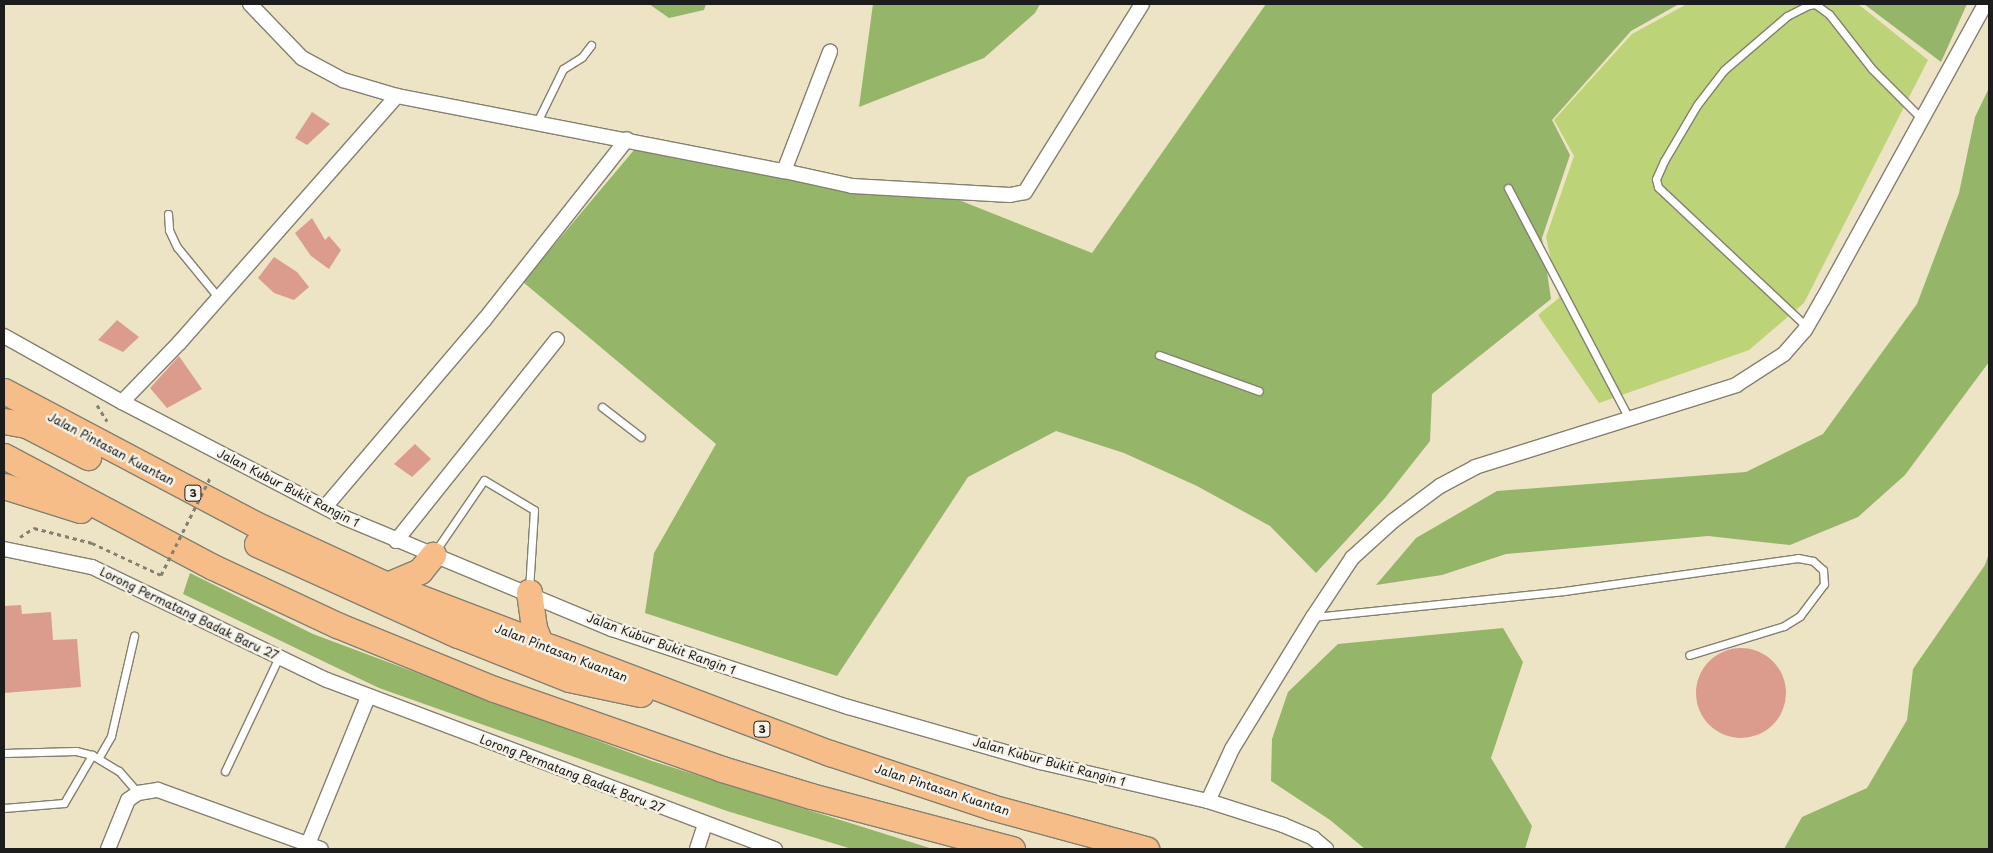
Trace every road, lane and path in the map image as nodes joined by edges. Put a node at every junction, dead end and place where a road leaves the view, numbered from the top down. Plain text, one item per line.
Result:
1 (250, 4) edge
2 (1142, 4) edge
3 (1985, 4) edge
4 (591, 45) dead end
5 (830, 52) dead end
6 (397, 96) junction
7 (1922, 119) junction
8 (537, 122) junction
9 (627, 139) junction
10 (784, 171) junction
11 (1508, 188) dead end
12 (168, 214) dead end
13 (218, 298) junction
14 (1807, 327) junction
15 (4, 336) edge
16 (557, 339) dead end
17 (1159, 355) dead end
18 (88, 384) junction
19 (4, 391) edge
20 (1259, 391) dead end
21 (122, 402) junction
22 (602, 407) dead end
23 (1628, 417) junction
24 (4, 421) edge
25 (115, 427) dead end
26 (642, 437) dead end
27 (4, 456) edge
28 (210, 478) dead end
29 (4, 486) edge
30 (325, 508) junction
31 (142, 531) junction
32 (396, 541) junction
33 (10, 551) edge
34 (433, 555) junction
35 (387, 585) junction
36 (529, 592) junction
37 (1313, 617) junction
38 (134, 636) dead end
39 (541, 645) junction
40 (1689, 654) dead end
41 (279, 657) junction
42 (673, 696) junction
43 (368, 697) junction
44 (4, 753) edge
45 (95, 756) junction
46 (225, 771) dead end
47 (138, 793) junction
48 (1208, 801) junction
49 (4, 808) edge
50 (704, 824) junction
51 (315, 847) edge
52 (108, 849) edge
53 (697, 849) edge
54 (775, 849) edge
55 (1012, 849) edge
56 (1146, 849) edge
57 (1326, 849) edge

1 - 6 street
2 - 10 street
3 - 7 street
4 - 8 lane
5 - 10 street
6 - 8 street
6 - 13 street
7 - 14 street
7 - 14 lane
8 - 9 street
9 - 10 street
9 - 30 street
11 - 23 lane
12 - 13 lane
13 - 21 street
14 - 23 street
15 - 18 street, Jalan Kubur Bukit Rangin 1
16 - 32 street
17 - 20 lane
18 - 21 street, Jalan Kubur Bukit Rangin 1
18 - 25 path
19 - 35 highway, Jalan Pintasan Kuantan / 3
21 - 30 street, Jalan Kubur Bukit Rangin 1
22 - 26 lane
23 - 37 street
24 - 42 highway
27 - 31 highway
28 - 33 path, bridge
29 - 31 highway
30 - 32 street, Jalan Kubur Bukit Rangin 1
31 - 55 highway
32 - 34 street, Jalan Kubur Bukit Rangin 1
33 - 41 street, Lorong Permatang Badak Baru 27
34 - 35 highway
34 - 36 street, Jalan Kubur Bukit Rangin 1
34 - 36 lane
35 - 39 highway, Jalan Pintasan Kuantan / 3
36 - 39 highway
36 - 48 street, Jalan Kubur Bukit Rangin 1
37 - 40 lane
37 - 48 street
38 - 45 lane
39 - 42 highway, Jalan Pintasan Kuantan / 3
41 - 43 street, Lorong Permatang Badak Baru 27
41 - 46 lane
42 - 56 highway, Jalan Pintasan Kuantan / 3
43 - 50 street, Lorong Permatang Badak Baru 27
43 - 51 street
44 - 45 lane
45 - 47 lane
45 - 49 lane
47 - 51 street
47 - 52 street
48 - 57 street, Jalan Kubur Bukit Rangin 1
50 - 53 street
50 - 54 street, Lorong Permatang Badak Baru 27

